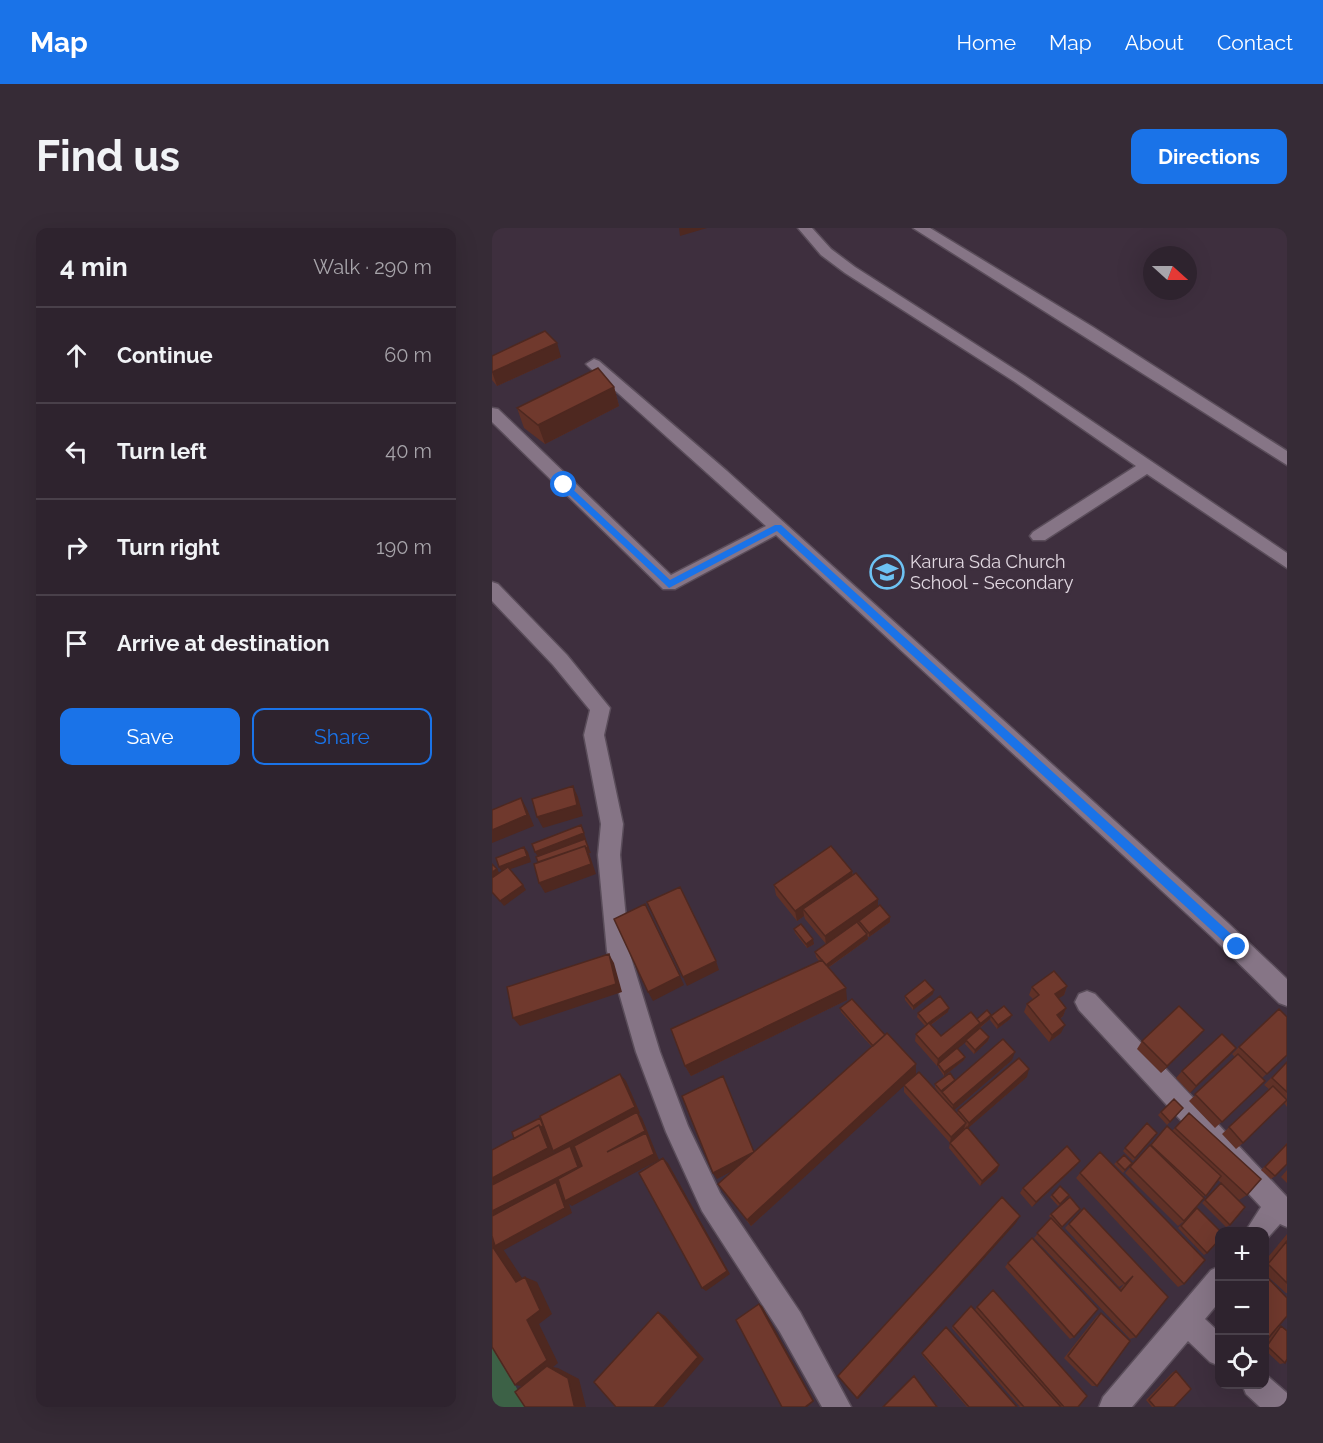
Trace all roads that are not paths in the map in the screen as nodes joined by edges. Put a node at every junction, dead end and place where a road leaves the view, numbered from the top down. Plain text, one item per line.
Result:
1 (805, 228) edge
2 (921, 228) edge
3 (594, 364) dead end
4 (492, 413) edge
5 (1287, 459) edge
6 (1148, 466) junction
7 (778, 527) junction
8 (1039, 536) dead end
9 (1287, 562) edge
10 (492, 589) edge
11 (1287, 995) edge
12 (1088, 1002) dead end
13 (1283, 1210) edge
14 (1264, 1227) edge
15 (1218, 1281) edge
16 (1187, 1321) junction
17 (1215, 1347) edge
18 (1261, 1389) edge
19 (837, 1407) edge
20 (1113, 1407) edge
21 (1281, 1407) edge

1 - 6 street
2 - 5 street
3 - 7 street
4 - 7 street
6 - 8 street
6 - 9 street
7 - 11 street
10 - 19 street
12 - 13 street
13 - 14 street
15 - 16 street
16 - 17 street
16 - 20 street
18 - 21 street

